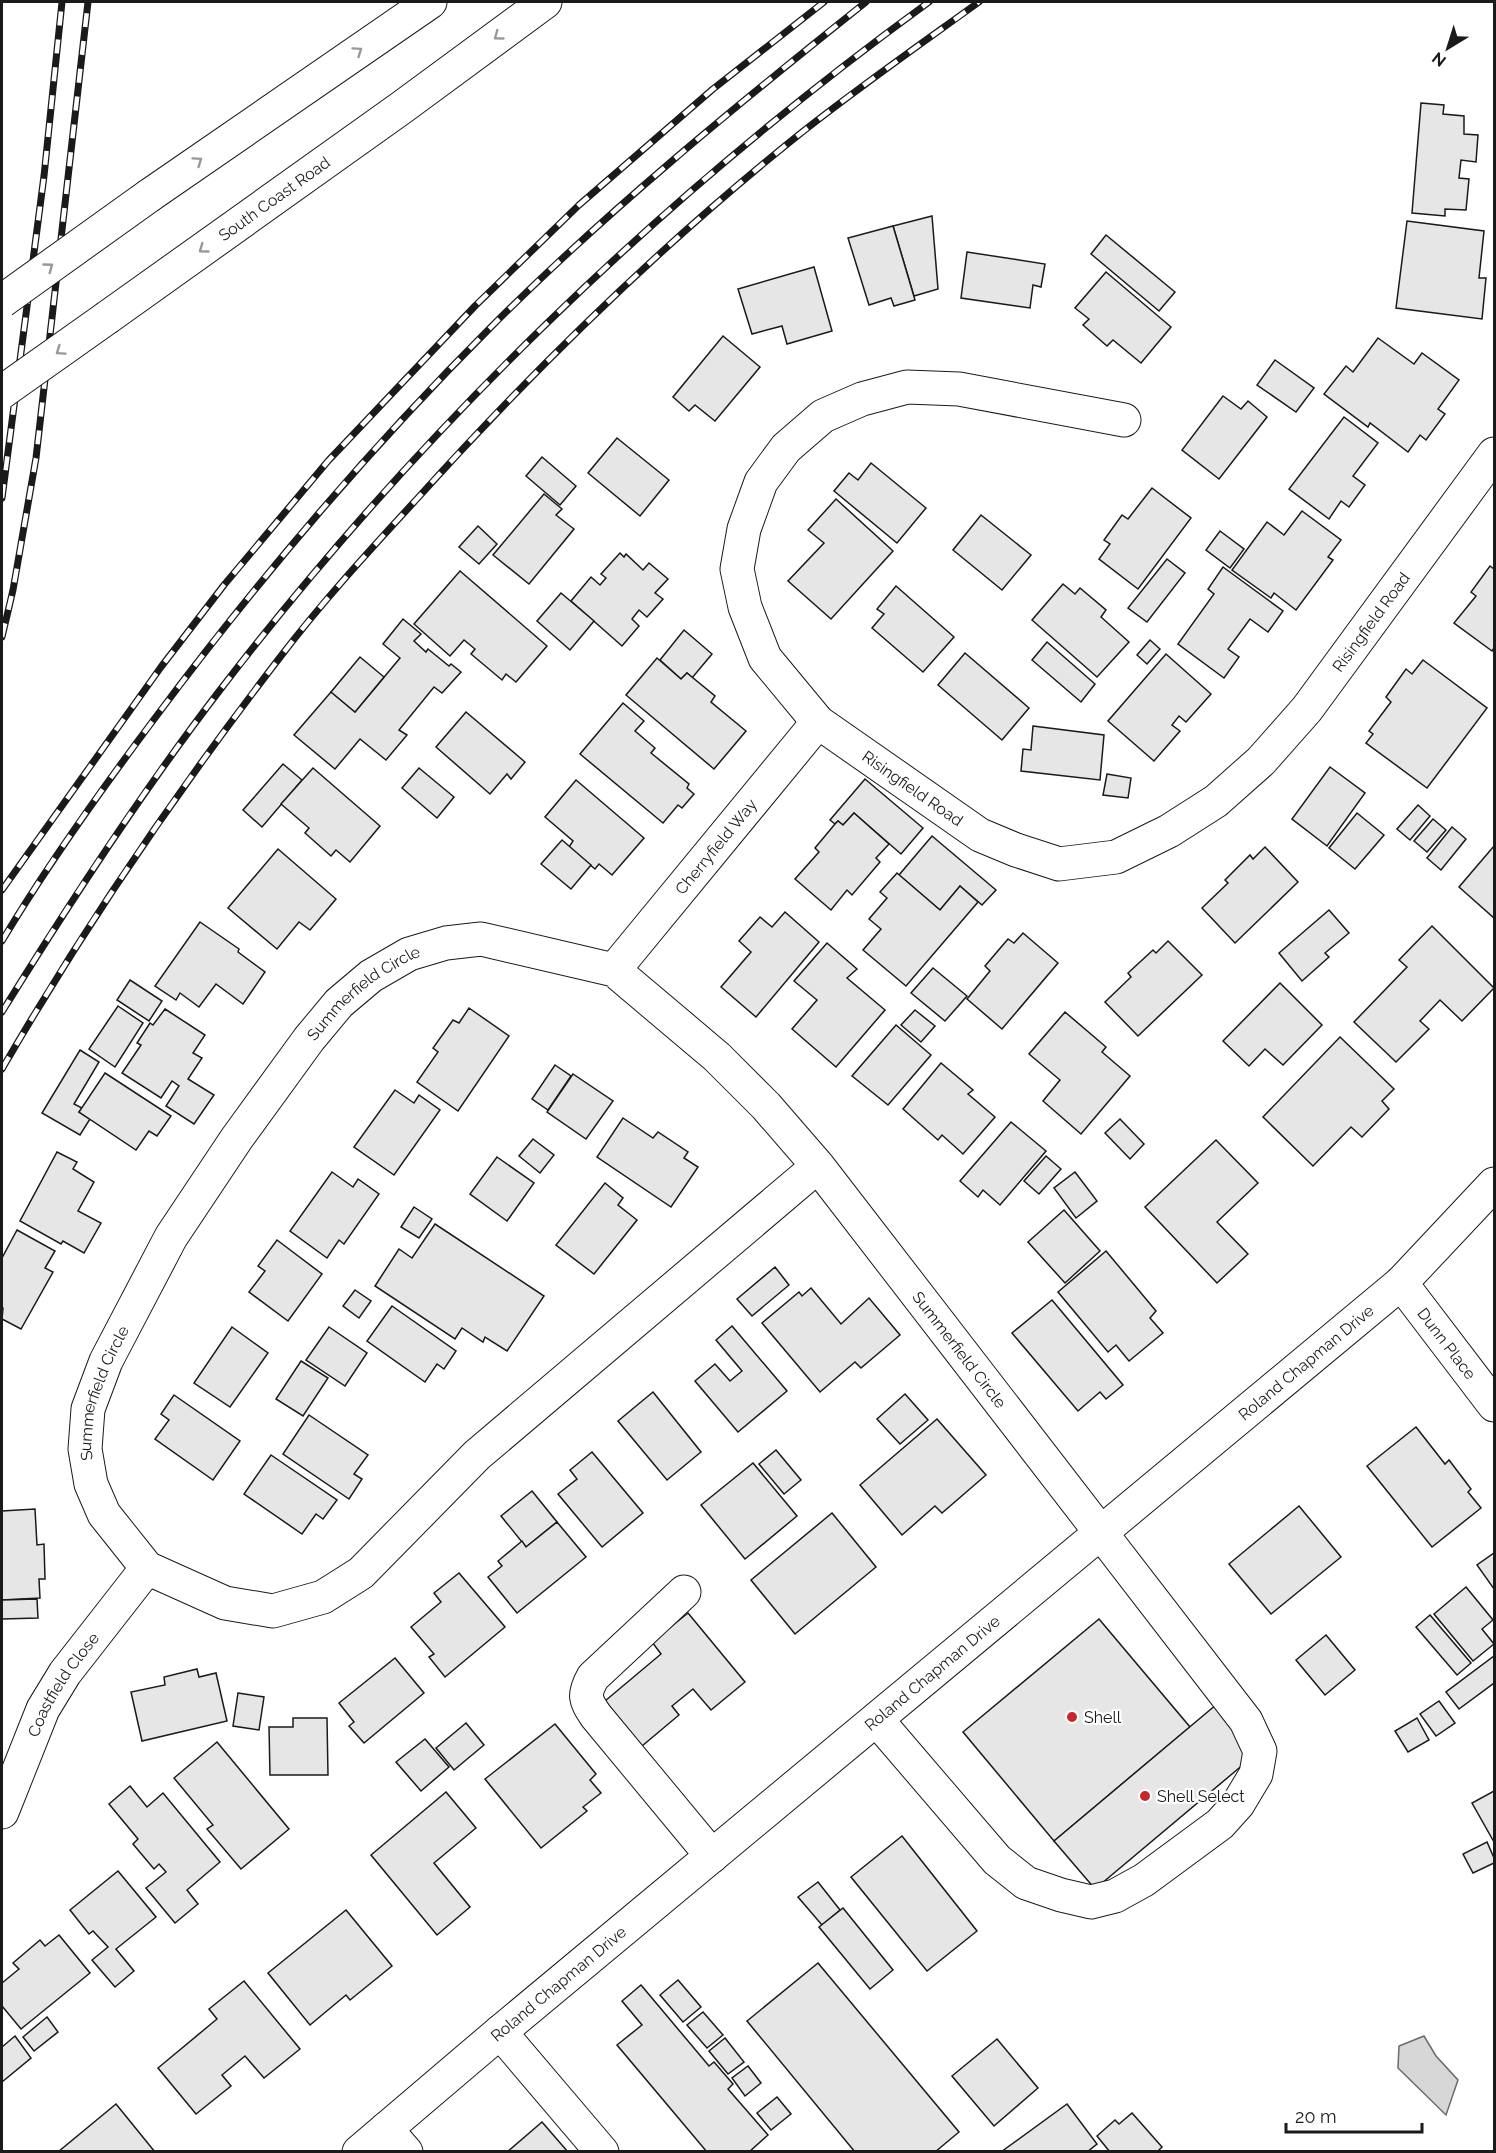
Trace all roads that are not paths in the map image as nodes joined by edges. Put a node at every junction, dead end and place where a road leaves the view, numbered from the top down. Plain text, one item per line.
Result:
1 (430, 2) edge
2 (545, 2) edge
3 (2, 301) edge
4 (2, 392) edge
5 (1124, 420) dead end
6 (1494, 454) edge
7 (818, 722) junction
8 (614, 970) junction
9 (818, 1166) junction
10 (1494, 1184) edge
11 (1401, 1283) junction
12 (1494, 1405) edge
13 (1102, 1533) junction
14 (147, 1568) junction
15 (684, 1592) dead end
16 (877, 1720) junction
17 (2, 1812) edge
18 (712, 1856) junction
19 (500, 2032) junction
20 (396, 2140) edge
21 (359, 2151) edge
22 (602, 2151) edge

3 -> 1 main road, bridge
2 -> 4 main road, South Coast Road, bridge
5 - 7 main road, Risingfield Road
6 - 7 main road, Risingfield Road
7 - 8 main road, Cherryfield Way
8 - 9 main road, Summerfield Circle
8 - 14 main road, Summerfield Circle
9 - 13 main road, Summerfield Circle
9 - 14 main road, Summerfield Circle
10 - 11 main road, Roland Chapman Drive
11 - 12 main road, Dunn Place
11 - 13 main road, Roland Chapman Drive
13 - 16 main road, Roland Chapman Drive
13 - 16 main road, Summerfield Circle
14 - 17 main road, Coastfield Close
15 - 18 main road
16 - 18 main road, Roland Chapman Drive
18 - 19 main road, Roland Chapman Drive
19 - 20 main road, Roland Chapman Drive
19 - 22 main road
20 - 21 main road, Roland Chapman Drive

